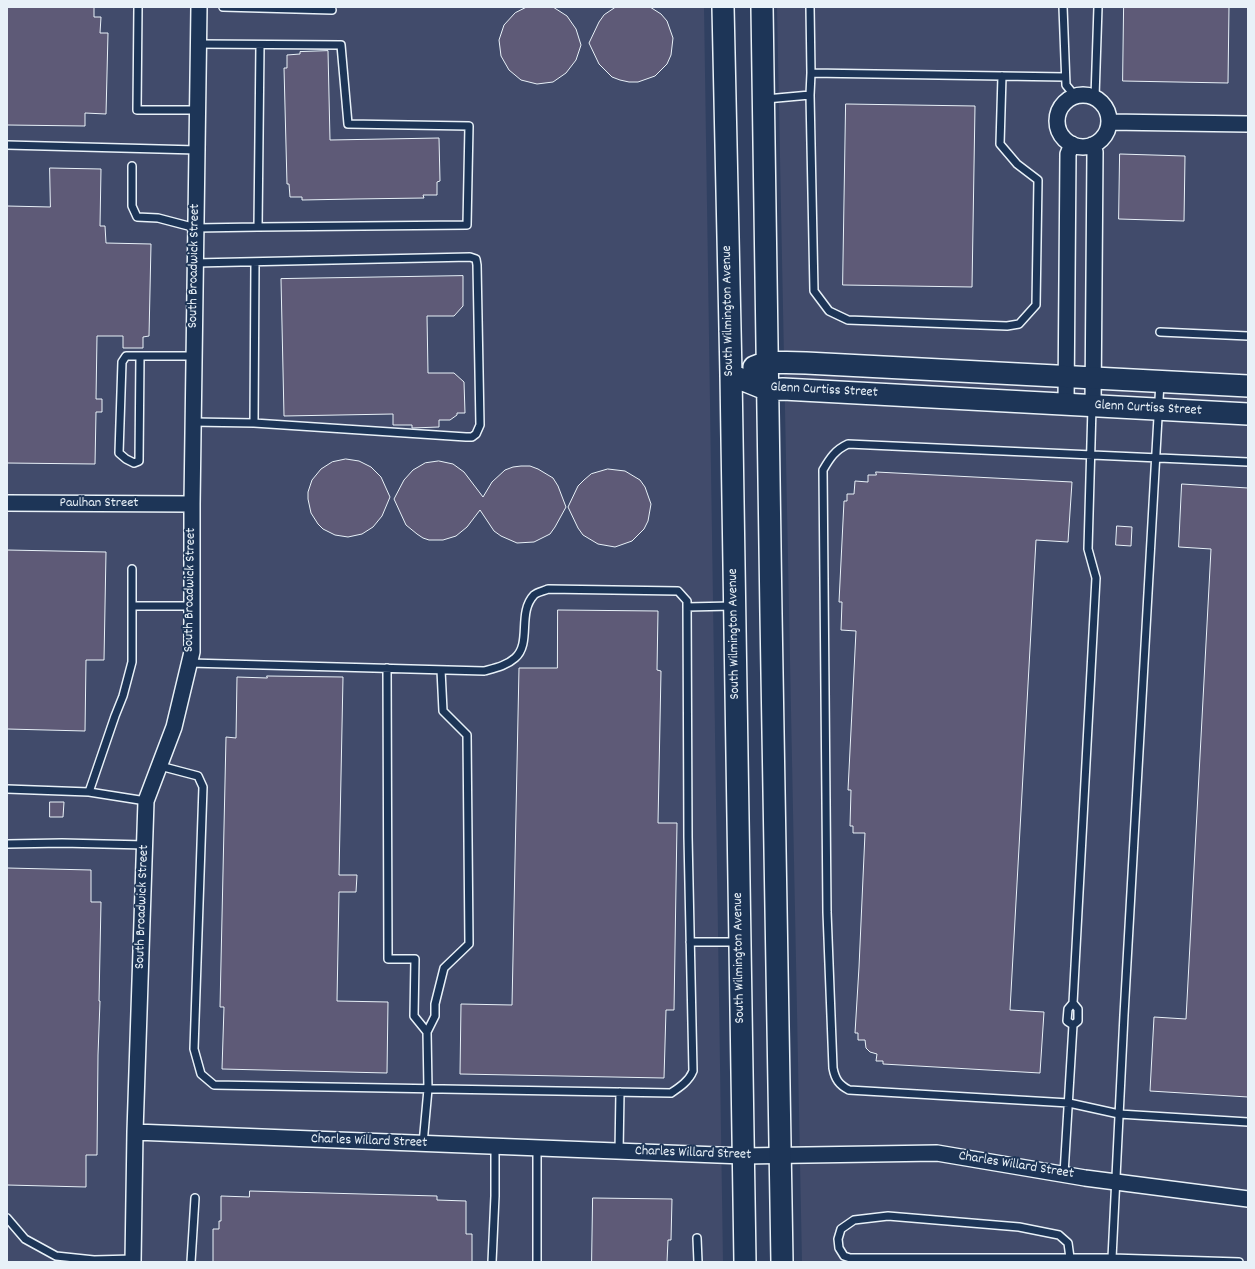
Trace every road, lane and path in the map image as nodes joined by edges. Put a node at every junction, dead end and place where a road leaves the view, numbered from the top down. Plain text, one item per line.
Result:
1 (138, 7) edge
2 (199, 7) edge
3 (223, 7) edge
4 (263, 7) edge
5 (723, 7) edge
6 (762, 7) edge
7 (810, 7) edge
8 (1063, 7) edge
9 (1098, 7) edge
10 (332, 10) dead end
11 (198, 44) junction
12 (260, 45) junction
13 (811, 74) junction
14 (1002, 76) junction
15 (1065, 77) junction
16 (810, 95) junction
17 (1075, 96) junction
18 (1095, 97) junction
19 (764, 99) junction
20 (198, 110) junction
21 (1109, 122) junction
22 (1248, 124) edge
23 (1072, 144) junction
24 (7, 145) edge
25 (1092, 145) junction
26 (197, 150) junction
27 (132, 166) dead end
28 (258, 227) junction
29 (196, 228) junction
30 (255, 262) junction
31 (196, 263) junction
32 (1160, 332) dead end
33 (1248, 336) edge
34 (140, 356) junction
35 (194, 356) junction
36 (767, 362) junction
37 (731, 375) junction
38 (1066, 377) junction
39 (1093, 378) junction
40 (1160, 382) junction
41 (1248, 386) edge
42 (768, 390) junction
43 (1066, 404) junction
44 (1092, 405) junction
45 (1158, 410) junction
46 (1248, 414) edge
47 (193, 422) junction
48 (254, 423) junction
49 (1090, 454) junction
50 (1155, 457) junction
51 (1248, 462) edge
52 (7, 503) edge
53 (192, 504) junction
54 (132, 569) dead end
55 (132, 606) junction
56 (192, 606) junction
57 (734, 606) junction
58 (687, 607) junction
59 (190, 663) junction
60 (387, 668) junction
61 (441, 670) junction
62 (160, 766) junction
63 (7, 789) edge
64 (89, 792) junction
65 (146, 801) junction
66 (7, 844) edge
67 (145, 845) junction
68 (690, 942) junction
69 (740, 942) junction
70 (1073, 1003) junction
71 (1073, 1025) junction
72 (427, 1032) junction
73 (428, 1089) junction
74 (620, 1092) junction
75 (1068, 1103) junction
76 (1119, 1114) junction
77 (1248, 1122) edge
78 (135, 1132) junction
79 (423, 1144) junction
80 (495, 1147) junction
81 (537, 1149) junction
82 (619, 1152) junction
83 (743, 1156) junction
84 (781, 1156) junction
85 (1064, 1174) junction
86 (1115, 1182) junction
87 (194, 1198) dead end
88 (1248, 1200) edge
89 (7, 1218) edge
90 (697, 1238) dead end
91 (1070, 1258) junction
92 (1112, 1260) edge
93 (133, 1261) edge
94 (191, 1262) edge
95 (492, 1262) edge
96 (537, 1262) edge
97 (698, 1262) edge
98 (745, 1262) edge
99 (782, 1262) edge
100 (1239, 1262) edge

1 - 20 lane
2 - 11 street, South Broadwick Street
3 - 4 lane
4 - 10 lane
5 - 37 main road, South Wilmington Avenue
6 - 19 main road
7 - 13 lane
8 - 15 lane
9 - 18 lane
11 - 12 lane
11 - 20 street, South Broadwick Street
12 - 28 lane
12 - 28 lane
13 - 14 lane
13 - 16 lane
14 - 15 lane
14 - 16 lane
15 - 17 lane
16 - 19 lane
17 - 18 street
17 - 23 street
18 - 21 street
19 - 36 main road
20 - 26 street, South Broadwick Street
21 - 22 street
21 - 25 street
23 - 25 street
23 - 38 street
24 - 26 lane
25 - 39 street
26 - 29 street, South Broadwick Street
27 - 29 lane
28 - 29 lane
29 - 31 street, South Broadwick Street
30 - 31 lane
30 - 48 lane
30 - 48 lane
31 - 35 street, South Broadwick Street
32 - 33 lane
34 - 34 lane
34 - 35 lane
35 - 47 street, South Broadwick Street
36 - 37 main road, Glenn Curtiss Street
36 - 38 main road, Glenn Curtiss Street
36 - 42 main road
37 - 42 main road, Glenn Curtiss Street
37 - 57 main road, South Wilmington Avenue
38 - 39 main road, Glenn Curtiss Street
38 - 43 street
39 - 40 main road, Glenn Curtiss Street
39 - 44 street
40 - 41 main road, Glenn Curtiss Street
40 - 45 lane
42 - 43 main road, Glenn Curtiss Street
42 - 84 main road
43 - 44 main road, Glenn Curtiss Street
44 - 45 main road, Glenn Curtiss Street
44 - 49 lane
45 - 46 main road, Glenn Curtiss Street
45 - 50 lane
47 - 48 lane
47 - 53 street, South Broadwick Street
49 - 50 lane
49 - 70 lane
49 - 75 lane
50 - 51 lane
50 - 76 lane
52 - 53 street, Paulhan Street
53 - 56 street, South Broadwick Street
54 - 55 lane
55 - 56 lane
55 - 64 lane
56 - 59 street, South Broadwick Street
57 - 58 lane
57 - 69 main road, South Wilmington Avenue
58 - 61 lane
58 - 68 lane
59 - 60 lane
59 - 62 street, South Broadwick Street
60 - 61 lane
60 - 72 lane
61 - 72 lane
62 - 65 street, South Broadwick Street
62 - 73 lane
63 - 64 lane
64 - 65 lane
65 - 67 street, South Broadwick Street
66 - 67 lane
67 - 78 street, South Broadwick Street
68 - 69 lane
68 - 74 lane
69 - 83 main road, South Wilmington Avenue
70 - 71 lane
70 - 71 lane
71 - 75 lane
72 - 73 lane
73 - 74 lane
73 - 79 lane
74 - 82 lane
75 - 76 lane
75 - 85 lane
76 - 77 lane
76 - 86 lane
78 - 79 street, Charles Willard Street
78 - 93 street, South Broadwick Street
79 - 80 street, Charles Willard Street
80 - 81 street, Charles Willard Street
80 - 95 lane
81 - 82 street, Charles Willard Street
81 - 96 lane
82 - 83 street, Charles Willard Street
83 - 84 street, Charles Willard Street
83 - 98 main road, South Wilmington Avenue
84 - 85 street, Charles Willard Street
84 - 99 main road
85 - 86 street, Charles Willard Street
86 - 88 street, Charles Willard Street
86 - 92 lane
87 - 94 lane
89 - 93 lane
90 - 97 lane
91 - 91 lane
91 - 92 lane
92 - 100 lane

